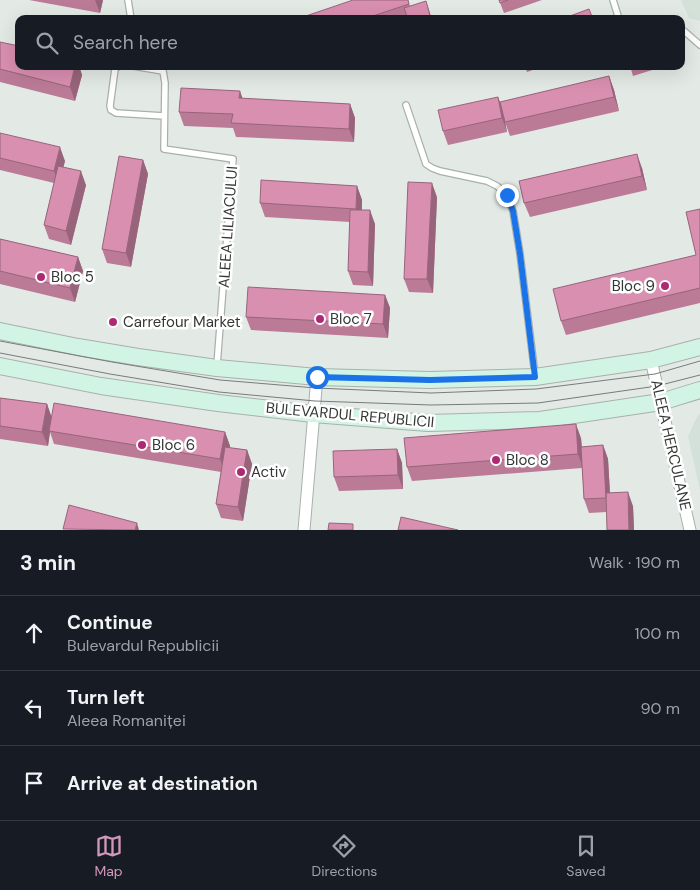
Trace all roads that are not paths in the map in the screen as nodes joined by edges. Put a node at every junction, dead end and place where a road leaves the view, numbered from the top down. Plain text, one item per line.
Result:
1 (128, 0) edge
2 (614, 0) edge
3 (130, 15) edge
4 (618, 15) edge
5 (685, 32) edge
6 (700, 45) edge
7 (115, 70) edge
8 (156, 70) edge
9 (406, 105) dead end
10 (164, 116) junction
11 (0, 331) edge
12 (700, 347) edge
13 (652, 360) junction
14 (0, 366) edge
15 (217, 368) junction
16 (317, 377) junction
17 (535, 377) junction
18 (700, 390) edge
19 (661, 402) junction
20 (314, 414) junction
21 (304, 530) edge
22 (690, 530) edge

1 - 3 lane
2 - 4 lane
5 - 6 lane
7 - 10 lane
8 - 10 lane, ALEEA LILIACULUI
9 - 17 lane
10 - 15 lane, ALEEA LILIACULUI
11 - 15 main road
12 - 13 main road
13 - 17 main road
13 - 19 street, ALEEA HERCULANE
14 - 20 main road, BULEVARDUL REPUBLICII
15 - 16 main road
16 - 17 main road
16 - 20 street
18 - 19 main road, BULEVARDUL REPUBLICII
19 - 20 main road, BULEVARDUL REPUBLICII
19 - 22 street, ALEEA HERCULANE
20 - 21 street

